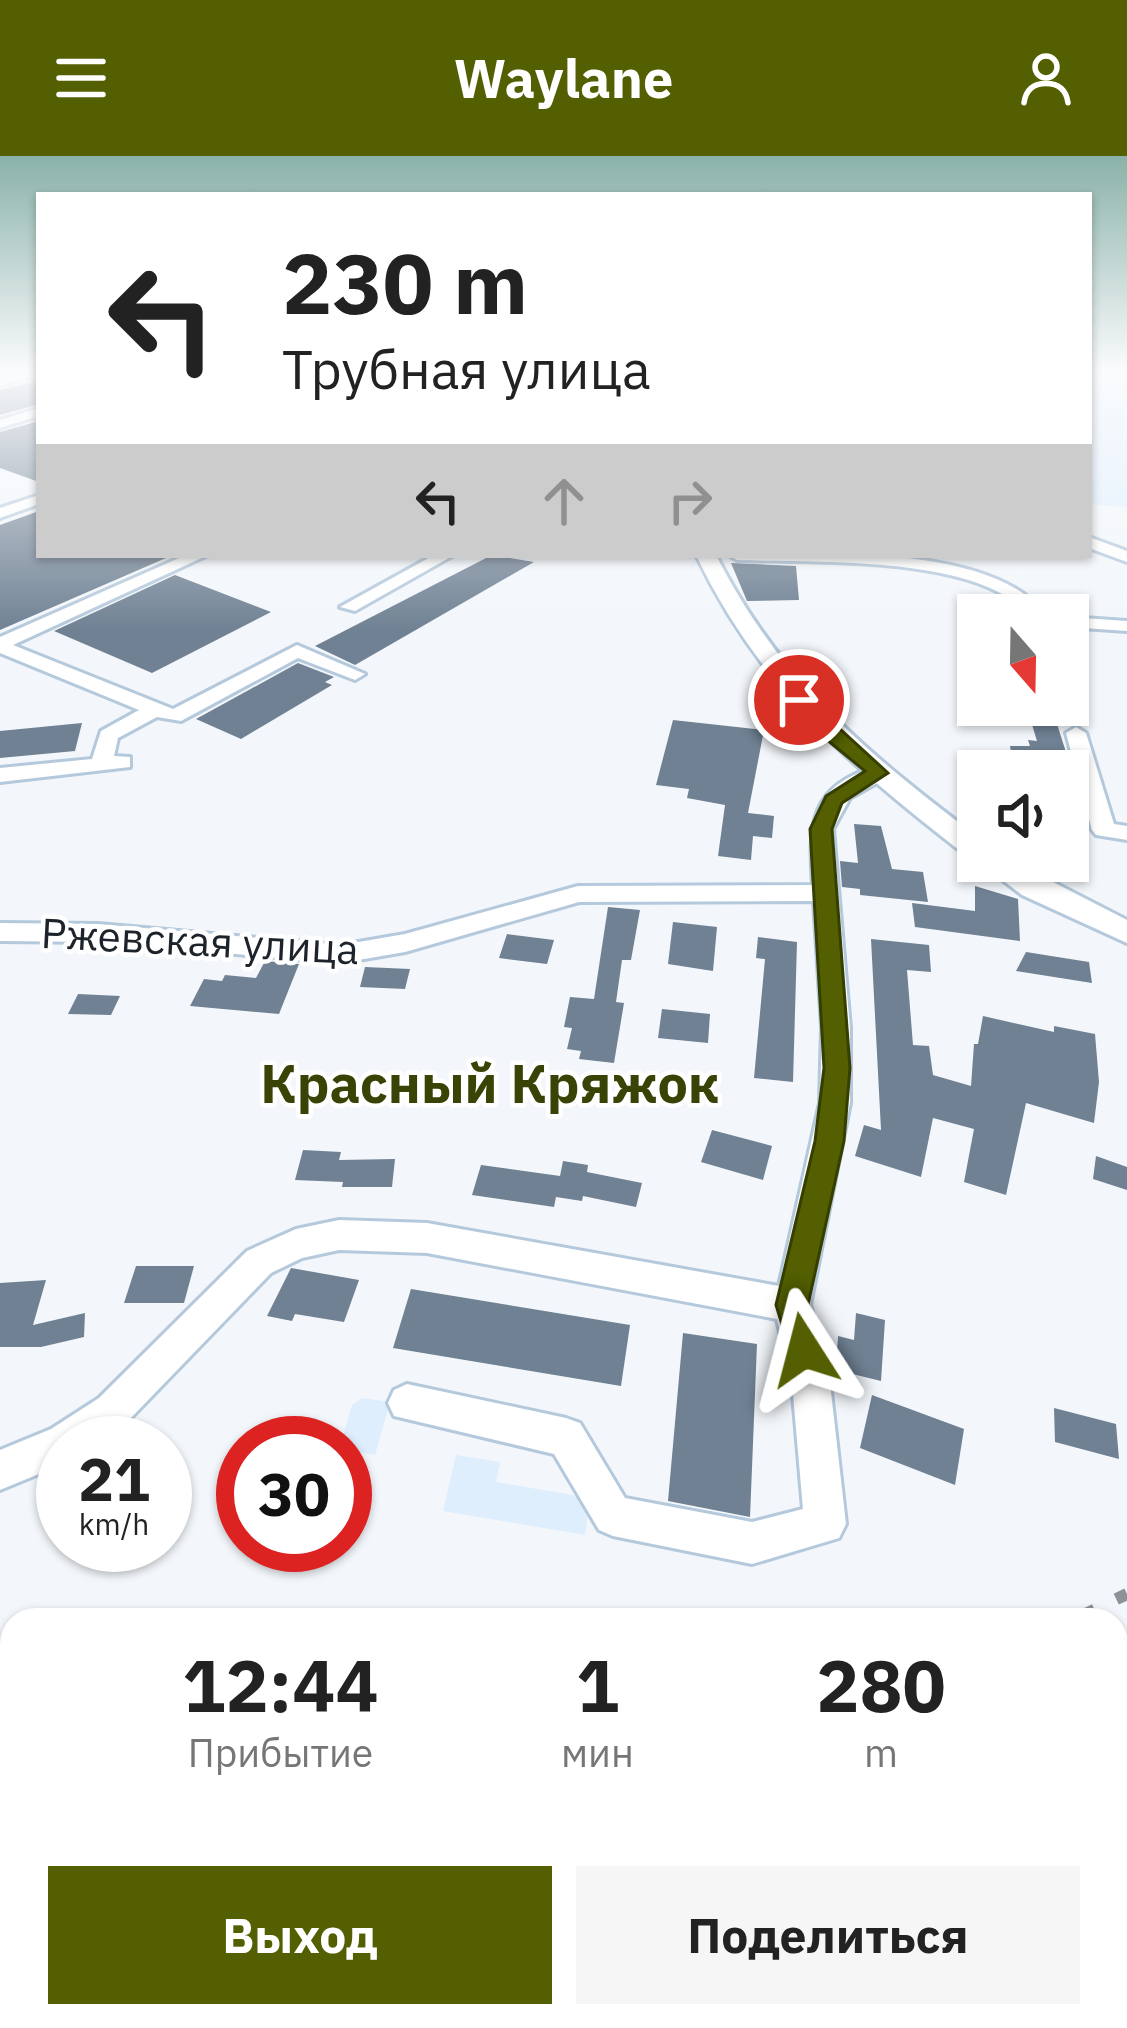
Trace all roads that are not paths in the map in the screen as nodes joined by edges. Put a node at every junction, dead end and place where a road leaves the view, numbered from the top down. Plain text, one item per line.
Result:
1 (36, 500) edge
2 (0, 513) edge
3 (1092, 543) edge
4 (1127, 557) edge
5 (193, 558) edge
6 (440, 558) edge
7 (708, 558) edge
8 (774, 558) edge
9 (1017, 594) edge
10 (349, 607) dead end
11 (1089, 625) edge
12 (1126, 629) edge
13 (0, 645) edge
14 (355, 674) dead end
15 (155, 710) junction
16 (1076, 733) dead end
17 (878, 773) junction
18 (0, 775) edge
19 (1127, 833) edge
20 (957, 835) edge
21 (1024, 882) edge
22 (824, 893) junction
23 (0, 932) edge
24 (1127, 933) edge
25 (792, 1305) junction
26 (407, 1403) dead end
27 (105, 1416) edge
28 (36, 1455) edge
29 (0, 1470) edge

1 - 2 street
3 - 4 street
5 - 13 street
6 - 10 street
7 - 17 main road
8 - 9 street
11 - 12 street
13 - 15 street
14 - 15 street
15 - 18 street
16 - 19 street
17 - 20 main road
17 - 22 street
21 - 24 main road
22 - 23 street, Ржевская улица
22 - 25 street
25 - 26 street
25 - 27 street
28 - 29 street

